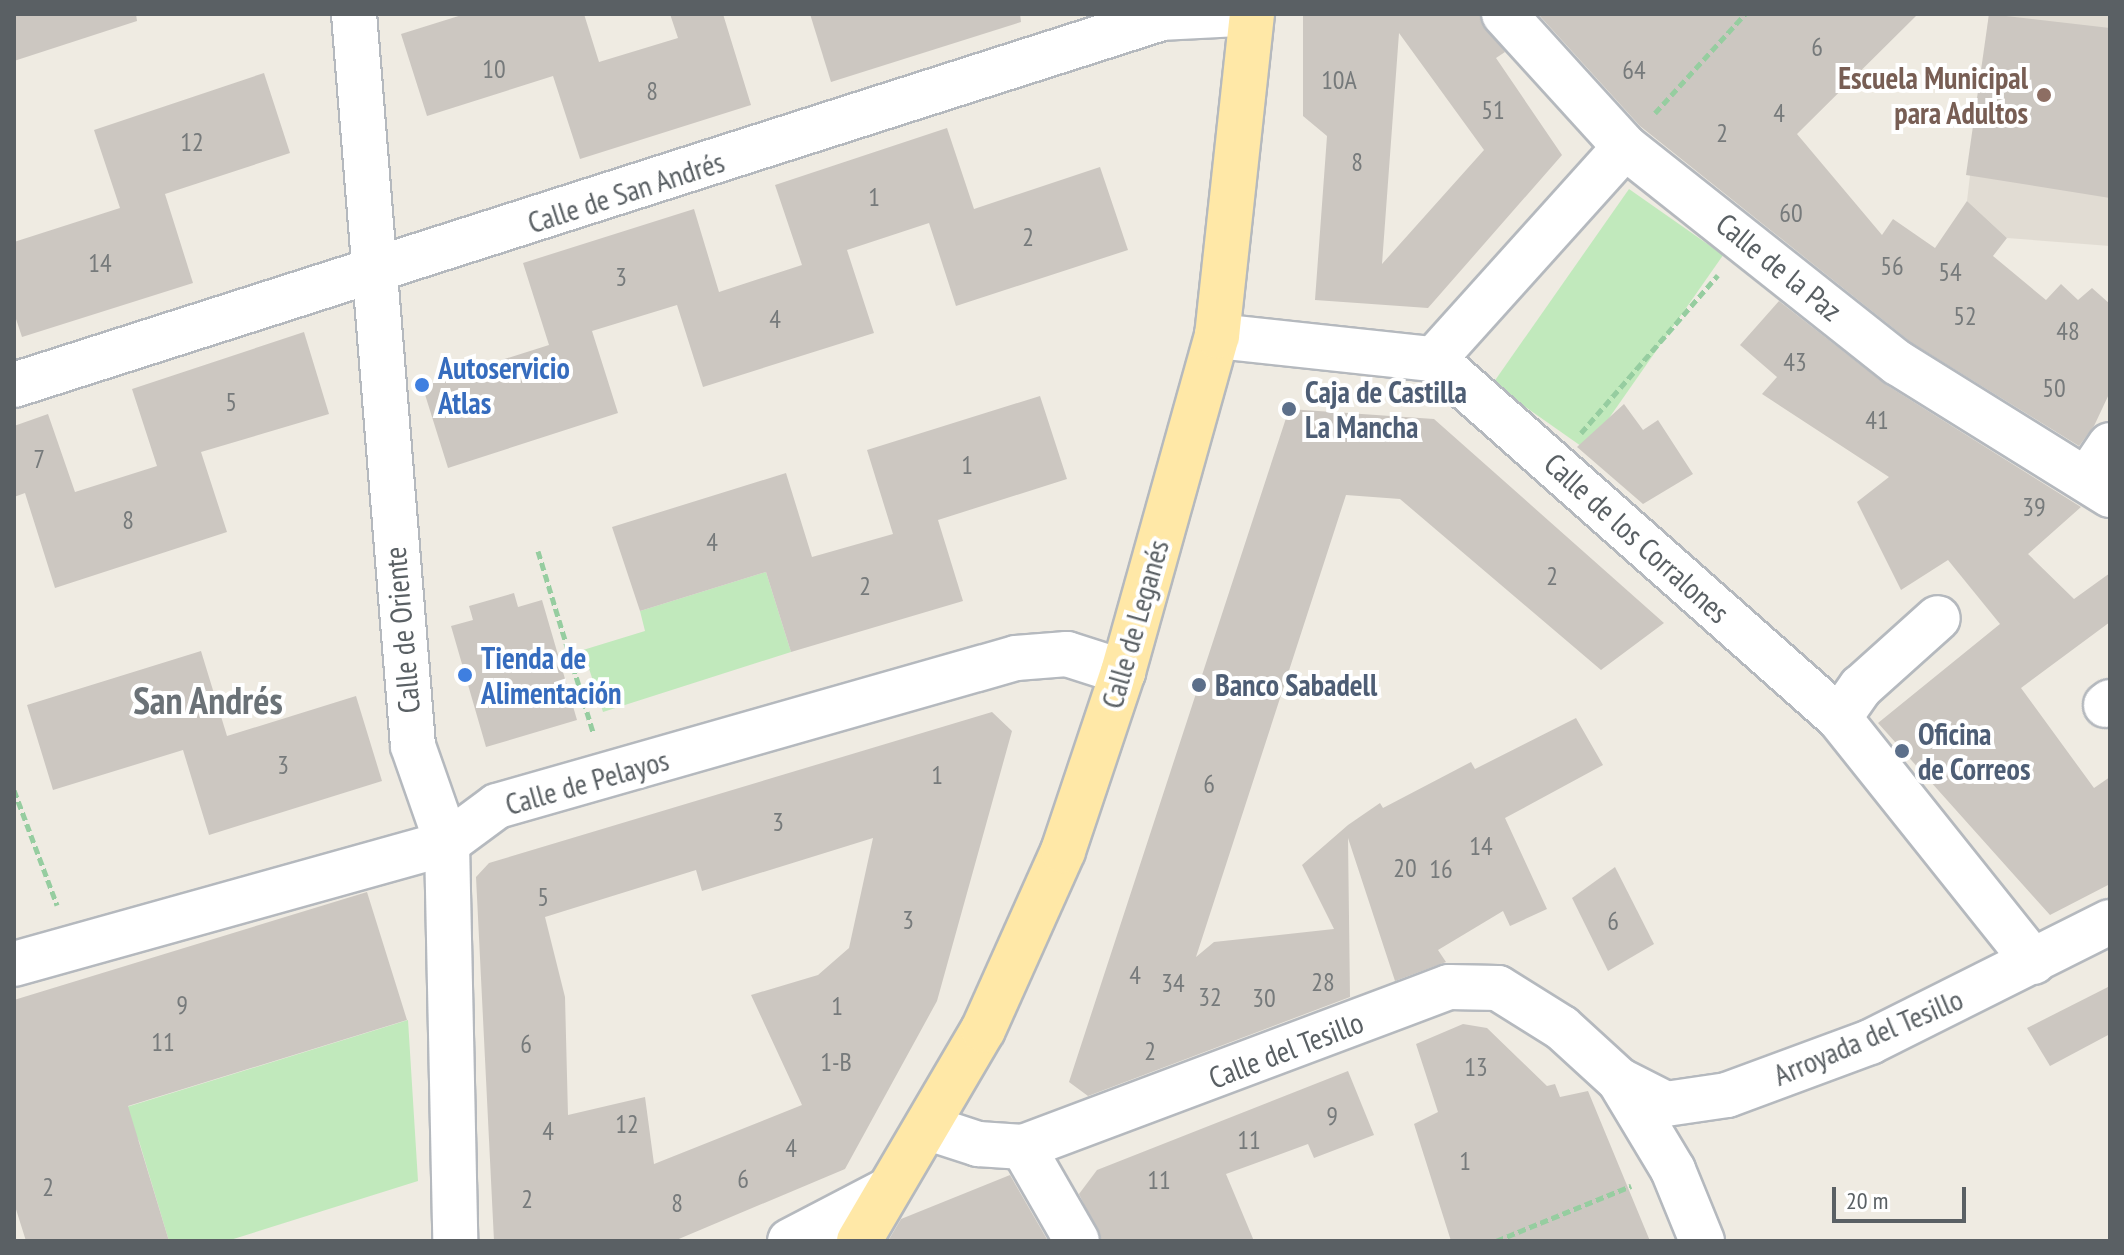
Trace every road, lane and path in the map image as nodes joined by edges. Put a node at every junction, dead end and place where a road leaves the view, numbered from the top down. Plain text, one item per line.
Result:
1 (354, 14) edge
2 (1241, 14) edge
3 (1252, 14) edge
4 (1504, 14) edge
5 (1745, 14) edge
6 (1625, 147) junction
7 (1749, 242) junction
8 (370, 275) junction
9 (1217, 336) junction
10 (1434, 359) junction
11 (14, 385) edge
12 (1556, 463) junction
13 (2102, 473) edge
14 (538, 551) dead end
15 (1938, 618) dead end
16 (1123, 672) junction
17 (1839, 718) junction
18 (606, 775) junction
19 (14, 790) edge
20 (447, 843) junction
21 (2110, 922) edge
22 (72, 948) junction
23 (2034, 962) junction
24 (14, 964) edge
25 (1619, 1080) junction
26 (929, 1128) junction
27 (1023, 1147) junction
28 (1673, 1170) junction
29 (884, 1192) junction
30 (455, 1241) edge
31 (790, 1241) edge
32 (859, 1241) edge
33 (1077, 1241) edge
34 (1496, 1241) edge
35 (1702, 1241) edge

1 - 8 street, Calle de Oriente
2 - 8 street, Calle de San Andrés
3 - 9 main road, Calle de Leganés
4 - 6 street, Calle de la Paz
5 - 6 path
6 - 7 street, Calle de la Paz
6 - 10 street
7 - 12 path
7 - 13 street, Calle de la Paz
8 - 11 street, Calle de San Andrés
8 - 20 street, Calle de Oriente
9 - 10 street
9 - 16 main road, Calle de Leganés
10 - 12 street, Calle de los Corralones
12 - 17 street, Calle de los Corralones
14 - 18 path
15 - 17 street
16 - 18 street, Calle de Pelayos
16 - 26 main road, Calle de Leganés
17 - 23 street, Calle de los Corralones
18 - 20 street, Calle de Pelayos
19 - 22 path
20 - 22 street, Calle de Pelayos
20 - 30 street, Calle de Oriente
21 - 23 street, Arroyada del Tesillo
22 - 24 street, Calle de Pelayos
23 - 25 street, Arroyada del Tesillo
25 - 27 street, Calle del Tesillo
25 - 28 street
26 - 27 street, Calle del Tesillo
26 - 29 main road, Calle de Leganés
27 - 33 street
28 - 34 path
28 - 35 street
29 - 31 street
29 - 32 main road, Calle de Leganés

